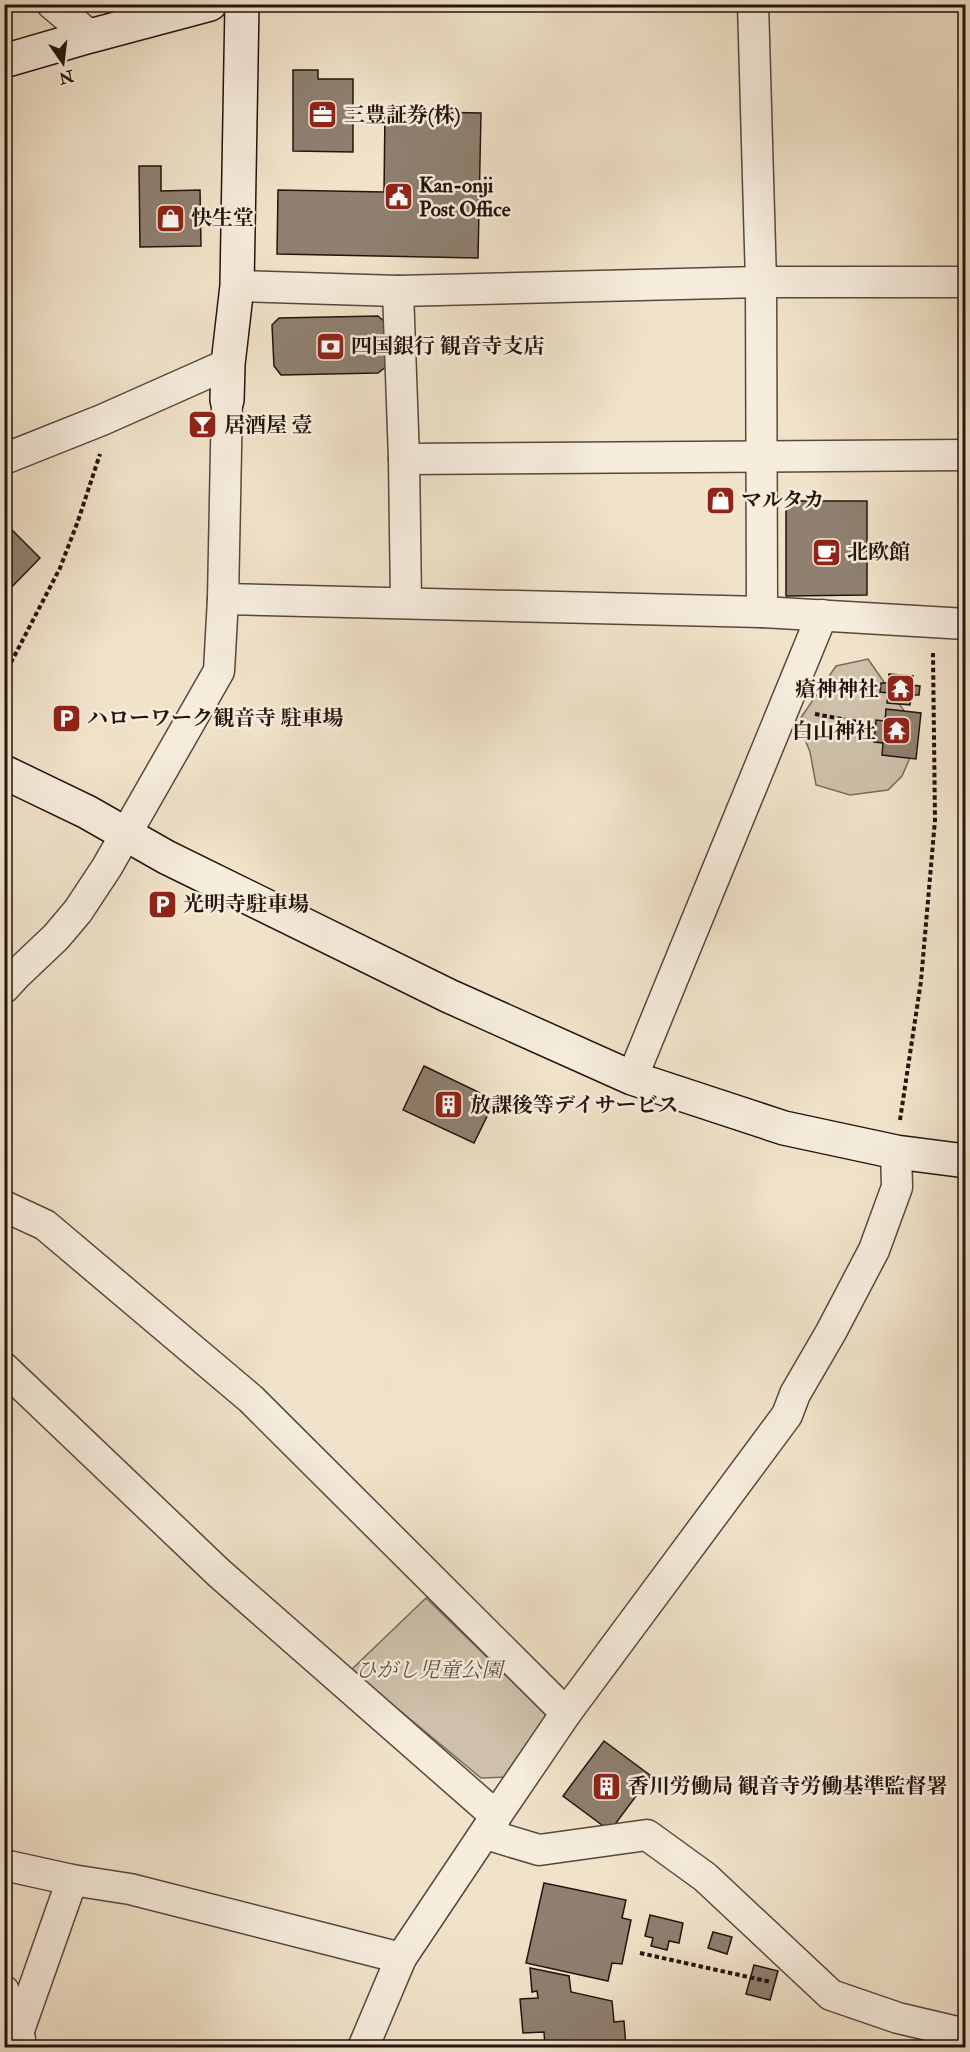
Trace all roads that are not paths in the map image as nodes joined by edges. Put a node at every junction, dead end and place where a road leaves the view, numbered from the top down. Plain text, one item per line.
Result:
1 (52, 4) edge
2 (210, 4) edge
3 (242, 4) edge
4 (753, 4) edge
5 (90, 36) junction
6 (4, 61) edge
7 (761, 282) junction
8 (966, 282) edge
9 (237, 286) junction
10 (398, 291) junction
11 (228, 364) junction
12 (227, 400) joint
13 (966, 455) edge
14 (760, 457) junction
15 (4, 459) edge
16 (404, 459) junction
17 (223, 599) junction
18 (406, 602) junction
19 (762, 612) junction
20 (822, 615) junction
21 (966, 624) edge
22 (4, 772) edge
23 (126, 834) junction
24 (9, 974) edge
25 (632, 1078) junction
26 (896, 1152) junction
27 (966, 1161) edge
28 (4, 1206) edge
29 (4, 1368) edge
30 (566, 1713) junction
31 (491, 1825) junction
32 (4, 1865) edge
33 (72, 1880) junction
34 (401, 1958) junction
35 (4, 1991) edge
36 (966, 2034) edge
37 (21, 2040) edge
38 (363, 2048) edge

1 - 5 street
2 - 5 street
3 - 9 street
4 - 7 street
5 - 6 street
7 - 8 street
7 - 10 street
7 - 14 street
9 - 10 street
9 - 11 street
10 - 16 street
11 - 12 street
11 - 15 street
12 - 17 street
13 - 14 street
14 - 16 street
14 - 19 street
16 - 18 street
17 - 18 street
17 - 23 street
18 - 19 street
19 - 20 street
20 - 21 street
20 - 25 street
22 - 23 street
23 - 24 street
23 - 25 street
25 - 26 street
26 - 27 street
26 - 30 street
28 - 30 street
29 - 31 street
30 - 31 street
31 - 34 street
31 - 36 street
32 - 33 street
33 - 34 street
33 - 37 street
34 - 38 street
35 - 37 street

